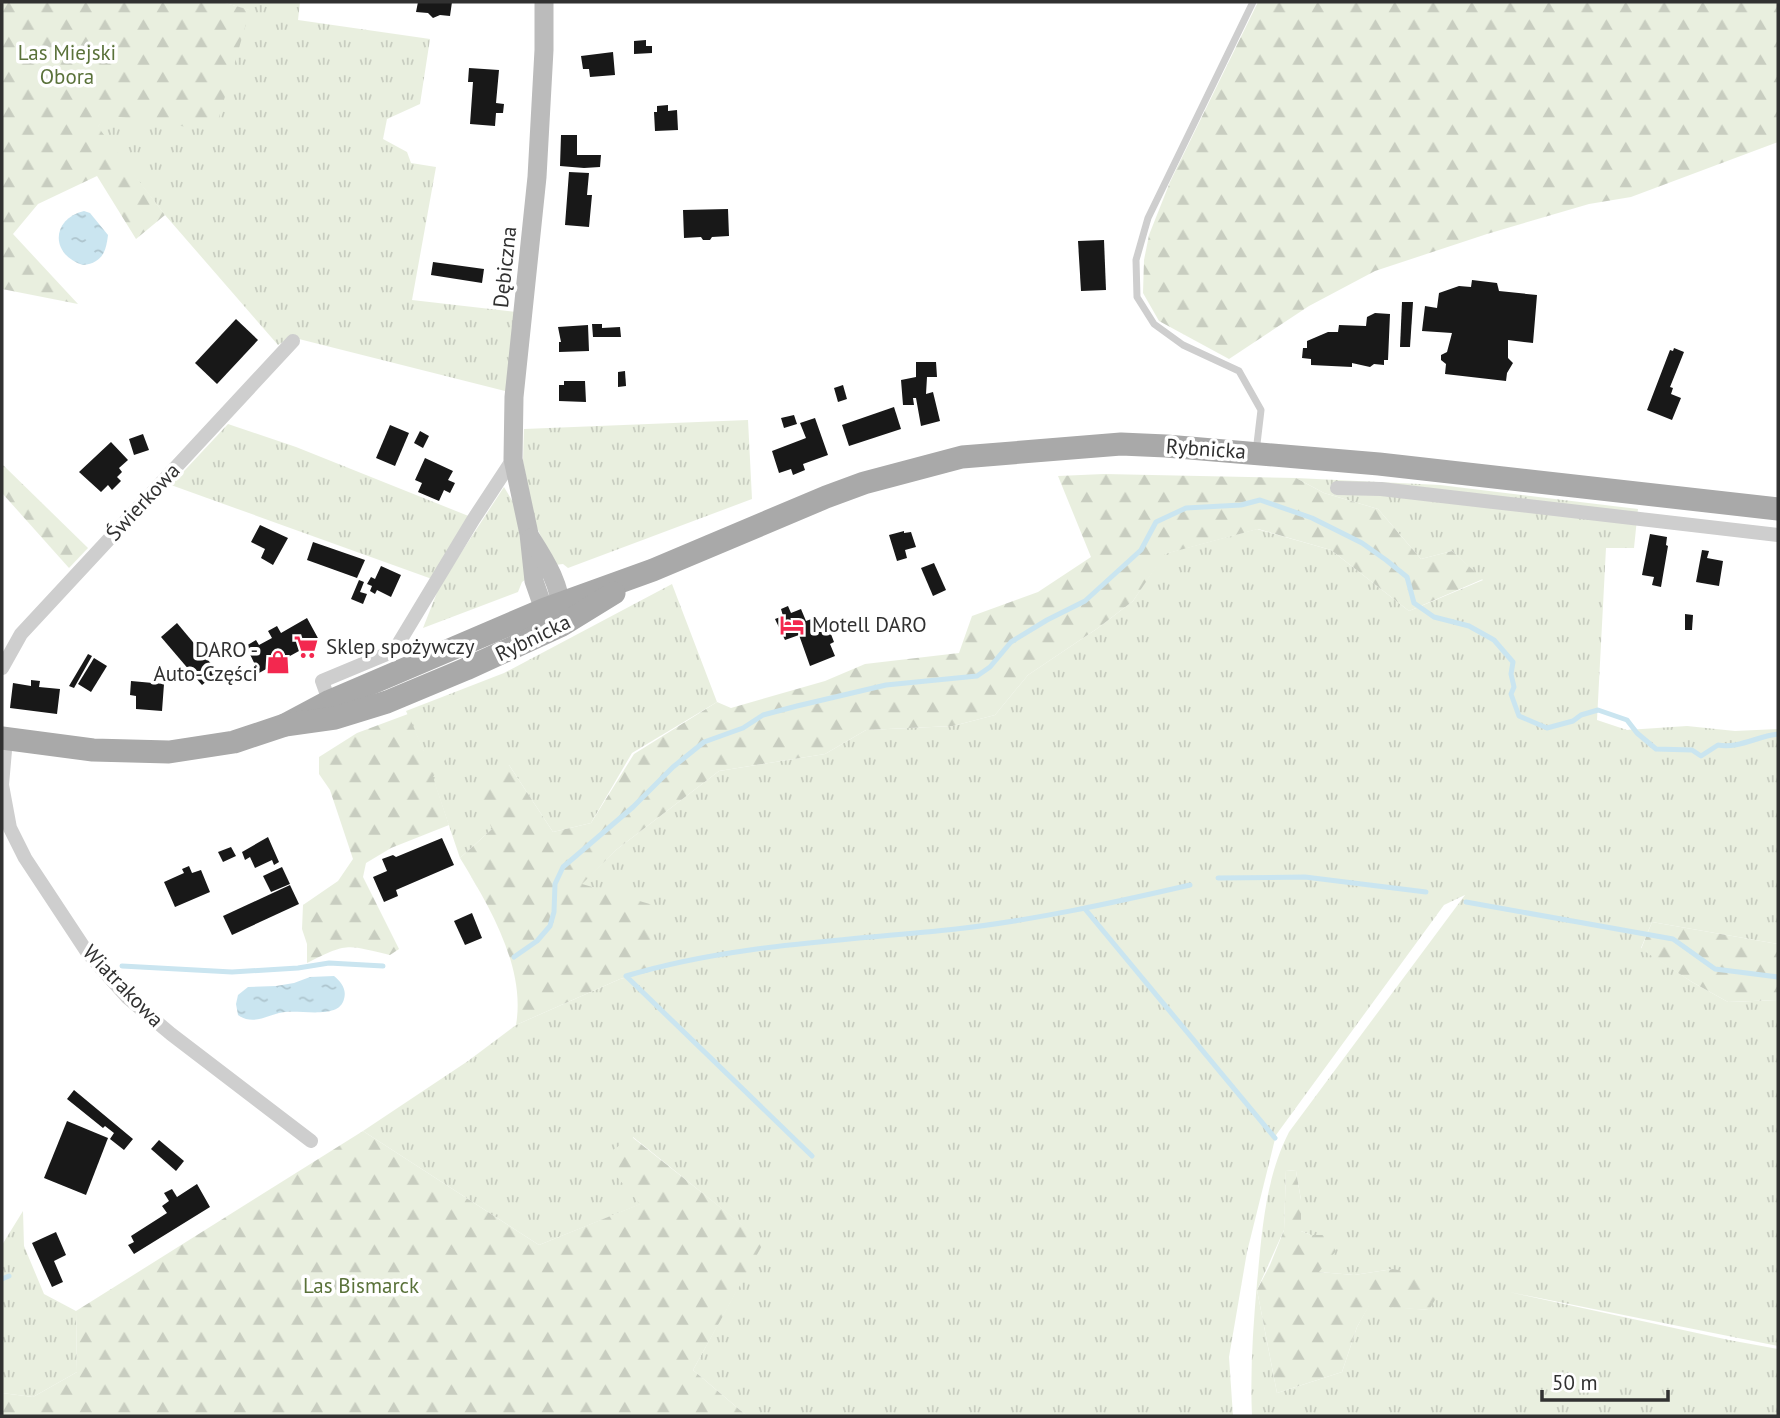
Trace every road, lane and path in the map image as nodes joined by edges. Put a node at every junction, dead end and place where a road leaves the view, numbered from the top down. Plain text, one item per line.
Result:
1 (544, 2) edge
2 (1253, 2) edge
3 (293, 341) dead end
4 (1256, 452) junction
5 (513, 459) junction
6 (1337, 488) dead end
7 (1778, 509) edge
8 (1778, 535) edge
9 (653, 570) junction
10 (553, 605) junction
11 (562, 625) junction
12 (2, 668) edge
13 (332, 710) junction
14 (4, 739) edge
15 (2, 791) edge
16 (311, 1141) dead end

1 - 5 street, Dębiczna
2 - 4 lane
3 - 12 street, Świerkowa
4 - 7 main road, Rybnicka
4 - 9 main road, Rybnicka
5 - 10 street, Dębiczna
5 - 13 street
6 - 8 street
9 - 10 main road, Rybnicka
9 - 11 main road, Rybnicka
10 - 11 street, Dębiczna
10 - 13 main road, Rybnicka
11 - 13 main road, Rybnicka
13 - 14 main road, Rybnicka
14 - 15 street, Wiatrakowa
15 - 16 street, Wiatrakowa

